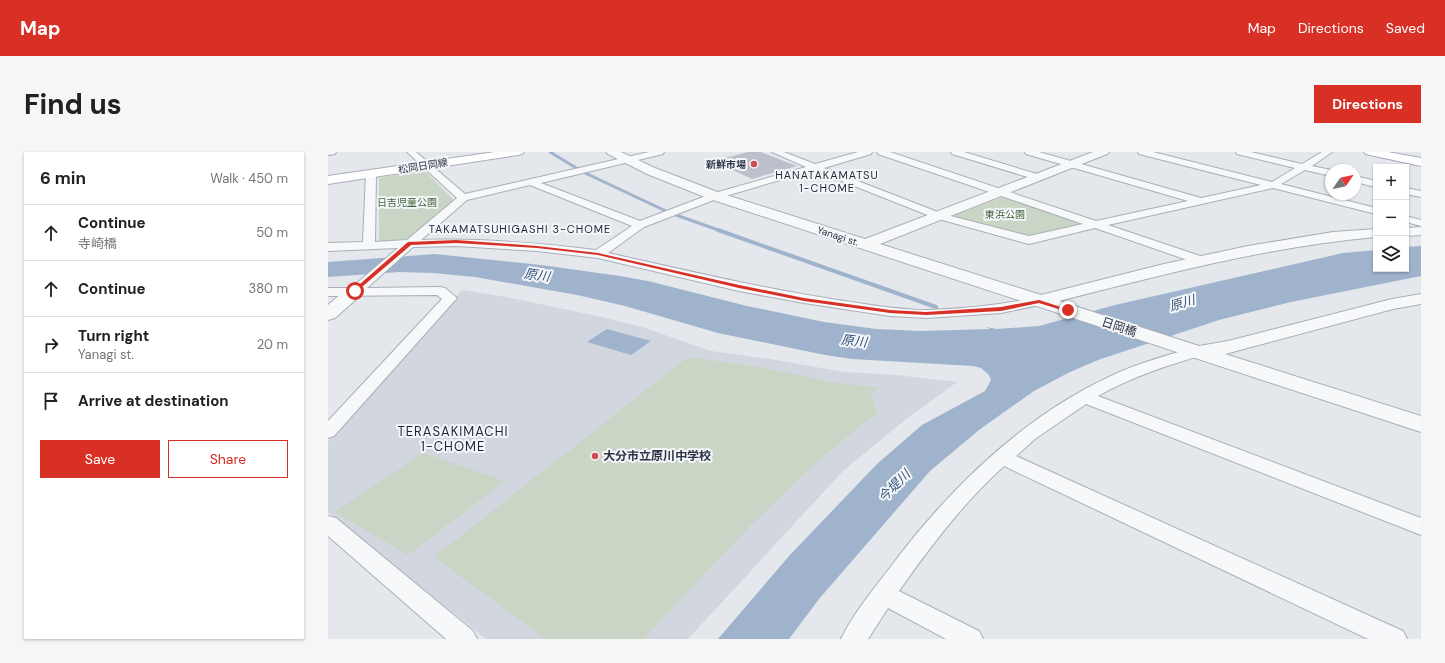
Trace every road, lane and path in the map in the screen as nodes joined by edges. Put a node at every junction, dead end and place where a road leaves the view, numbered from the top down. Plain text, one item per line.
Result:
1 (328, 152) edge
2 (332, 152) edge
3 (411, 152) edge
4 (518, 152) edge
5 (612, 152) edge
6 (660, 152) edge
7 (776, 152) edge
8 (868, 152) edge
9 (882, 152) edge
10 (955, 152) edge
11 (1028, 152) edge
12 (1103, 152) edge
13 (1142, 152) edge
14 (1240, 152) edge
15 (1328, 152) edge
16 (1370, 152) edge
17 (1402, 152) edge
18 (1421, 156) edge
19 (627, 160) junction
20 (1421, 162) edge
21 (1071, 164) junction
22 (426, 166) junction
23 (815, 167) junction
24 (1303, 167) junction
25 (1325, 172) edge
26 (371, 174) junction
27 (1037, 178) junction
28 (328, 180) edge
29 (1361, 180) edge
30 (531, 182) junction
31 (1373, 183) edge
32 (1272, 185) junction
33 (1000, 192) junction
34 (1409, 192) edge
35 (1421, 194) edge
36 (715, 196) junction
37 (463, 198) junction
38 (1200, 202) junction
39 (1373, 211) edge
40 (939, 216) junction
41 (1409, 220) edge
42 (1421, 223) edge
43 (1097, 225) junction
44 (640, 226) junction
45 (1421, 231) edge
46 (1409, 232) edge
47 (1373, 233) edge
48 (369, 244) junction
49 (864, 245) junction
50 (328, 247) edge
51 (405, 247) junction
52 (598, 254) junction
53 (1200, 260) junction
54 (360, 287) junction
55 (328, 292) edge
56 (1421, 299) edge
57 (1039, 301) junction
58 (1068, 310) joint
59 (328, 314) edge
60 (1197, 352) junction
61 (1084, 398) junction
62 (1421, 424) edge
63 (328, 432) edge
64 (1003, 458) junction
65 (328, 524) edge
66 (1421, 527) edge
67 (882, 594) junction
68 (464, 639) edge
69 (854, 639) edge
70 (970, 639) edge
71 (1394, 639) edge

1 - 2 street
3 - 22 street
4 - 22 main road, 松岡日岡線
5 - 19 street, Yanagi st.
6 - 19 street
7 - 23 street
8 - 23 street
9 - 33 street
10 - 27 street
11 - 21 street
12 - 21 street
13 - 32 street
14 - 24 street
15 - 24 street
16 - 20 main road
17 - 18 main road
19 - 30 street
19 - 36 street, Yanagi st.
21 - 27 street
21 - 38 street
22 - 26 main road, 松岡日岡線
22 - 37 street
23 - 36 street
23 - 40 street
24 - 25 street
24 - 32 street
26 - 28 main road, 松岡日岡線
26 - 48 street
27 - 33 street
29 - 31 street
30 - 37 street
30 - 44 street
32 - 38 street
32 - 39 street
33 - 40 street
33 - 43 street
34 - 35 street
36 - 44 street
36 - 49 street, Yanagi st.
37 - 51 street
38 - 43 street
40 - 43 street
40 - 49 street
41 - 42 street
43 - 53 street
44 - 52 street
45 - 46 street
47 - 53 street
48 - 50 street
48 - 51 street
49 - 57 street, Yanagi st.
51 - 52 street
51 - 54 street
52 - 57 street
53 - 57 street
54 - 55 street
54 - 59 street
54 - 63 street
56 - 60 street
57 - 58 street, Yanagi st.
58 - 60 street, 日岡橋
60 - 61 street
60 - 62 street, 日岡橋
61 - 64 street
61 - 66 street
64 - 67 street
64 - 71 street
65 - 68 street
67 - 69 street
67 - 70 street

